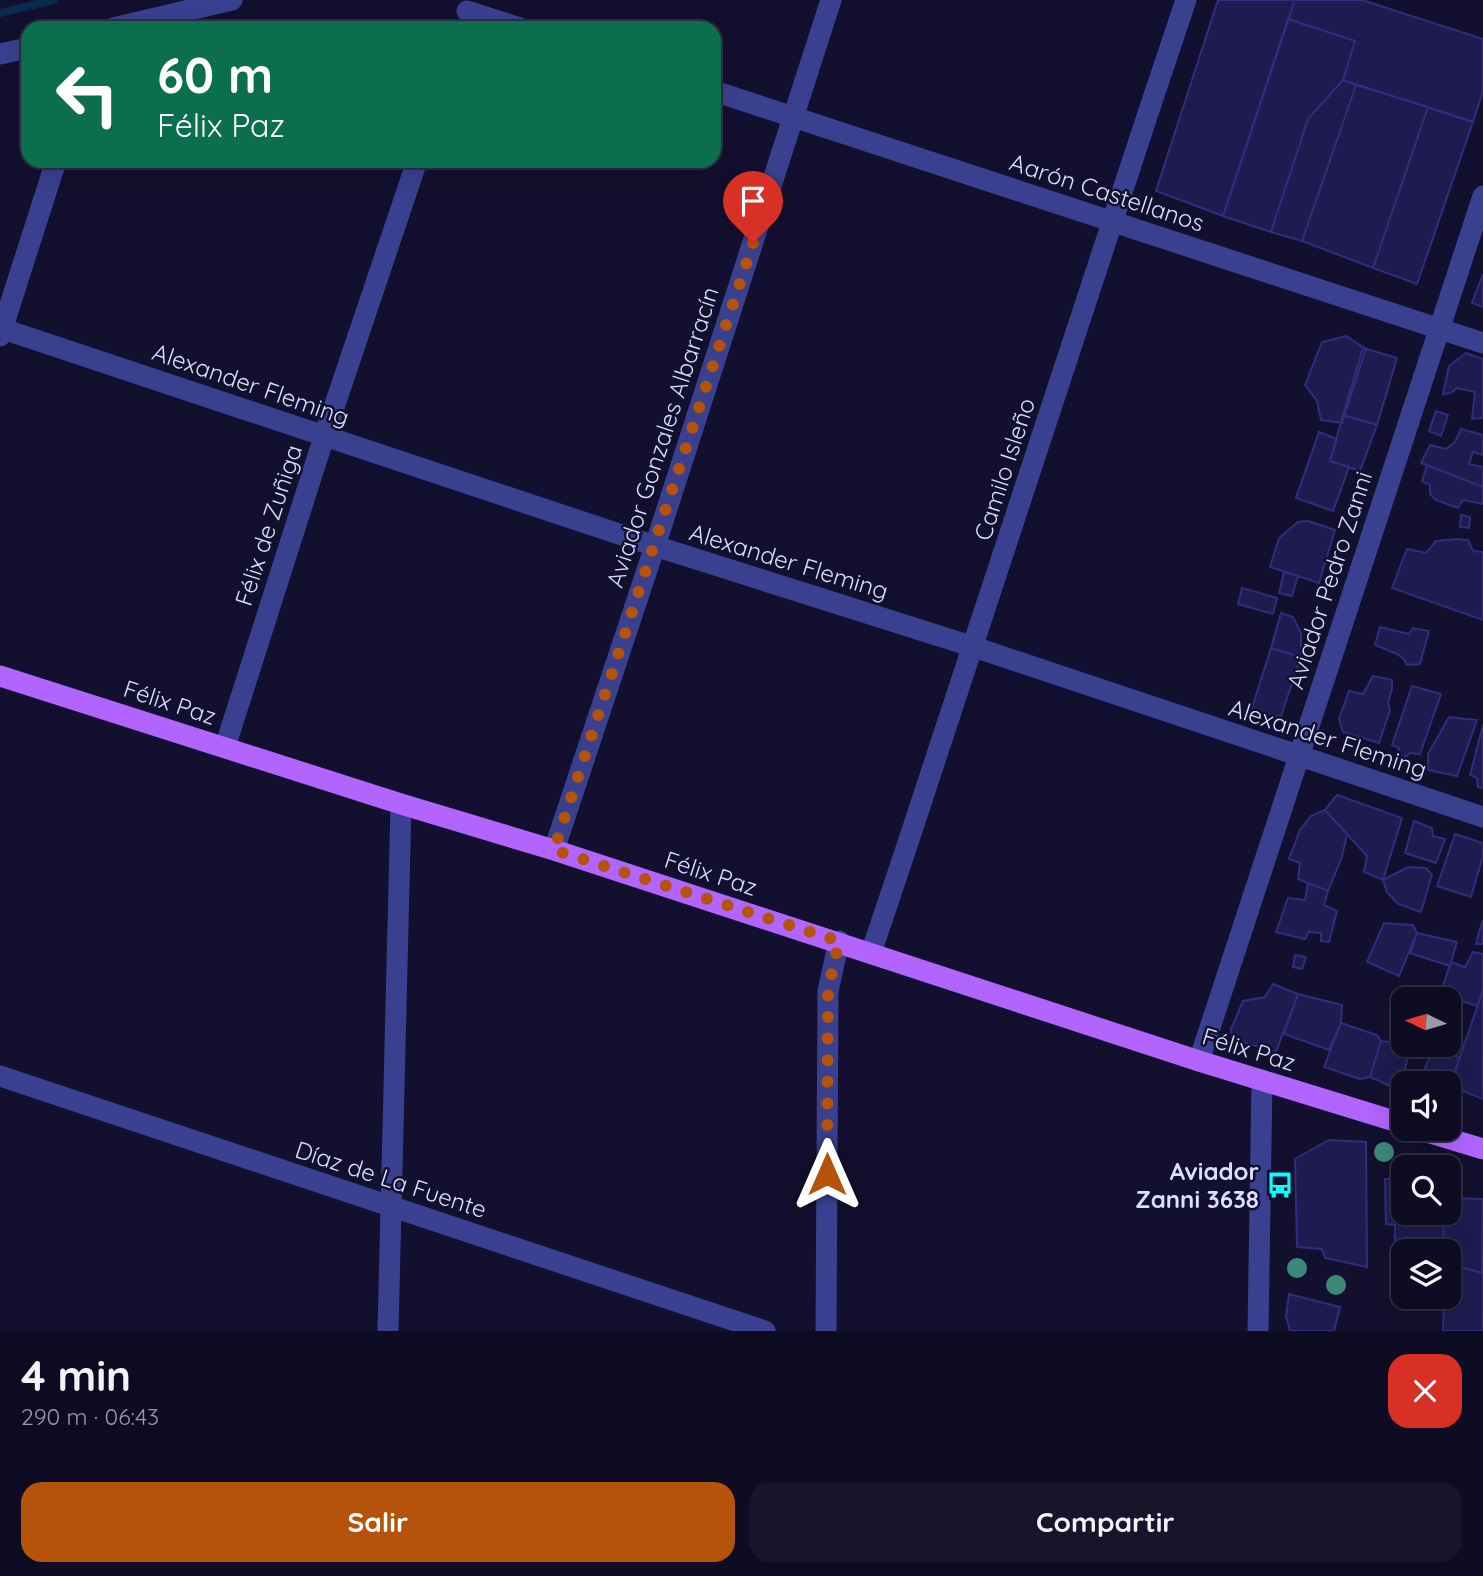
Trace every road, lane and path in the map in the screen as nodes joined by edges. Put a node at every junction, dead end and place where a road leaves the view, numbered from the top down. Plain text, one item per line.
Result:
1 (232, 0) edge
2 (831, 0) edge
3 (1186, 0) edge
4 (466, 13) edge
5 (143, 21) edge
6 (495, 21) edge
7 (21, 50) edge
8 (0, 54) edge
9 (721, 93) edge
10 (794, 117) junction
11 (54, 168) edge
12 (415, 168) edge
13 (1483, 196) edge
14 (1112, 220) junction
15 (1438, 329) junction
16 (1, 331) edge
17 (1483, 344) edge
18 (324, 437) junction
19 (655, 546) junction
20 (974, 647) junction
21 (0, 676) edge
22 (225, 747) junction
23 (1299, 756) junction
24 (401, 804) junction
25 (1483, 817) edge
26 (554, 850) junction
27 (839, 941) junction
28 (872, 953) junction
29 (1199, 1061) junction
30 (0, 1076) edge
31 (1262, 1080) junction
32 (1391, 1121) edge
33 (1457, 1141) edge
34 (1483, 1149) edge
35 (391, 1207) junction
36 (1252, 1327) edge
37 (388, 1331) edge
38 (765, 1331) edge
39 (825, 1331) edge

1 - 5 street
2 - 10 street, Aviador Gonzales Albarracín
3 - 14 street, Camilo Isleño
4 - 6 street
7 - 8 street
9 - 10 street, Aarón Castellanos
10 - 14 street, Aarón Castellanos
10 - 19 street, Aviador Gonzales Albarracín
11 - 16 street
12 - 18 street, Félix de Zuñiga
13 - 15 street, Aviador Pedro Zanni
14 - 15 street, Aarón Castellanos
14 - 20 street, Camilo Isleño
15 - 17 street, Aarón Castellanos
15 - 23 street, Aviador Pedro Zanni
16 - 18 street, Alexander Fleming
18 - 19 street, Alexander Fleming
18 - 22 street, Félix de Zuñiga
19 - 20 street, Alexander Fleming
19 - 26 street, Aviador Gonzales Albarracín
20 - 23 street, Alexander Fleming
20 - 28 street, Camilo Isleño
21 - 22 main road, Félix Paz
22 - 24 main road, Félix Paz
23 - 25 street, Alexander Fleming
23 - 29 street, Aviador Pedro Zanni
24 - 26 main road, Félix Paz
24 - 35 street
26 - 27 main road, Félix Paz
27 - 28 main road, Félix Paz
27 - 39 street
28 - 29 main road, Félix Paz
29 - 31 main road, Félix Paz
30 - 35 street, Díaz de La Fuente
31 - 32 main road, Félix Paz
31 - 36 street
33 - 34 main road
35 - 37 street
35 - 38 street, Díaz de La Fuente

